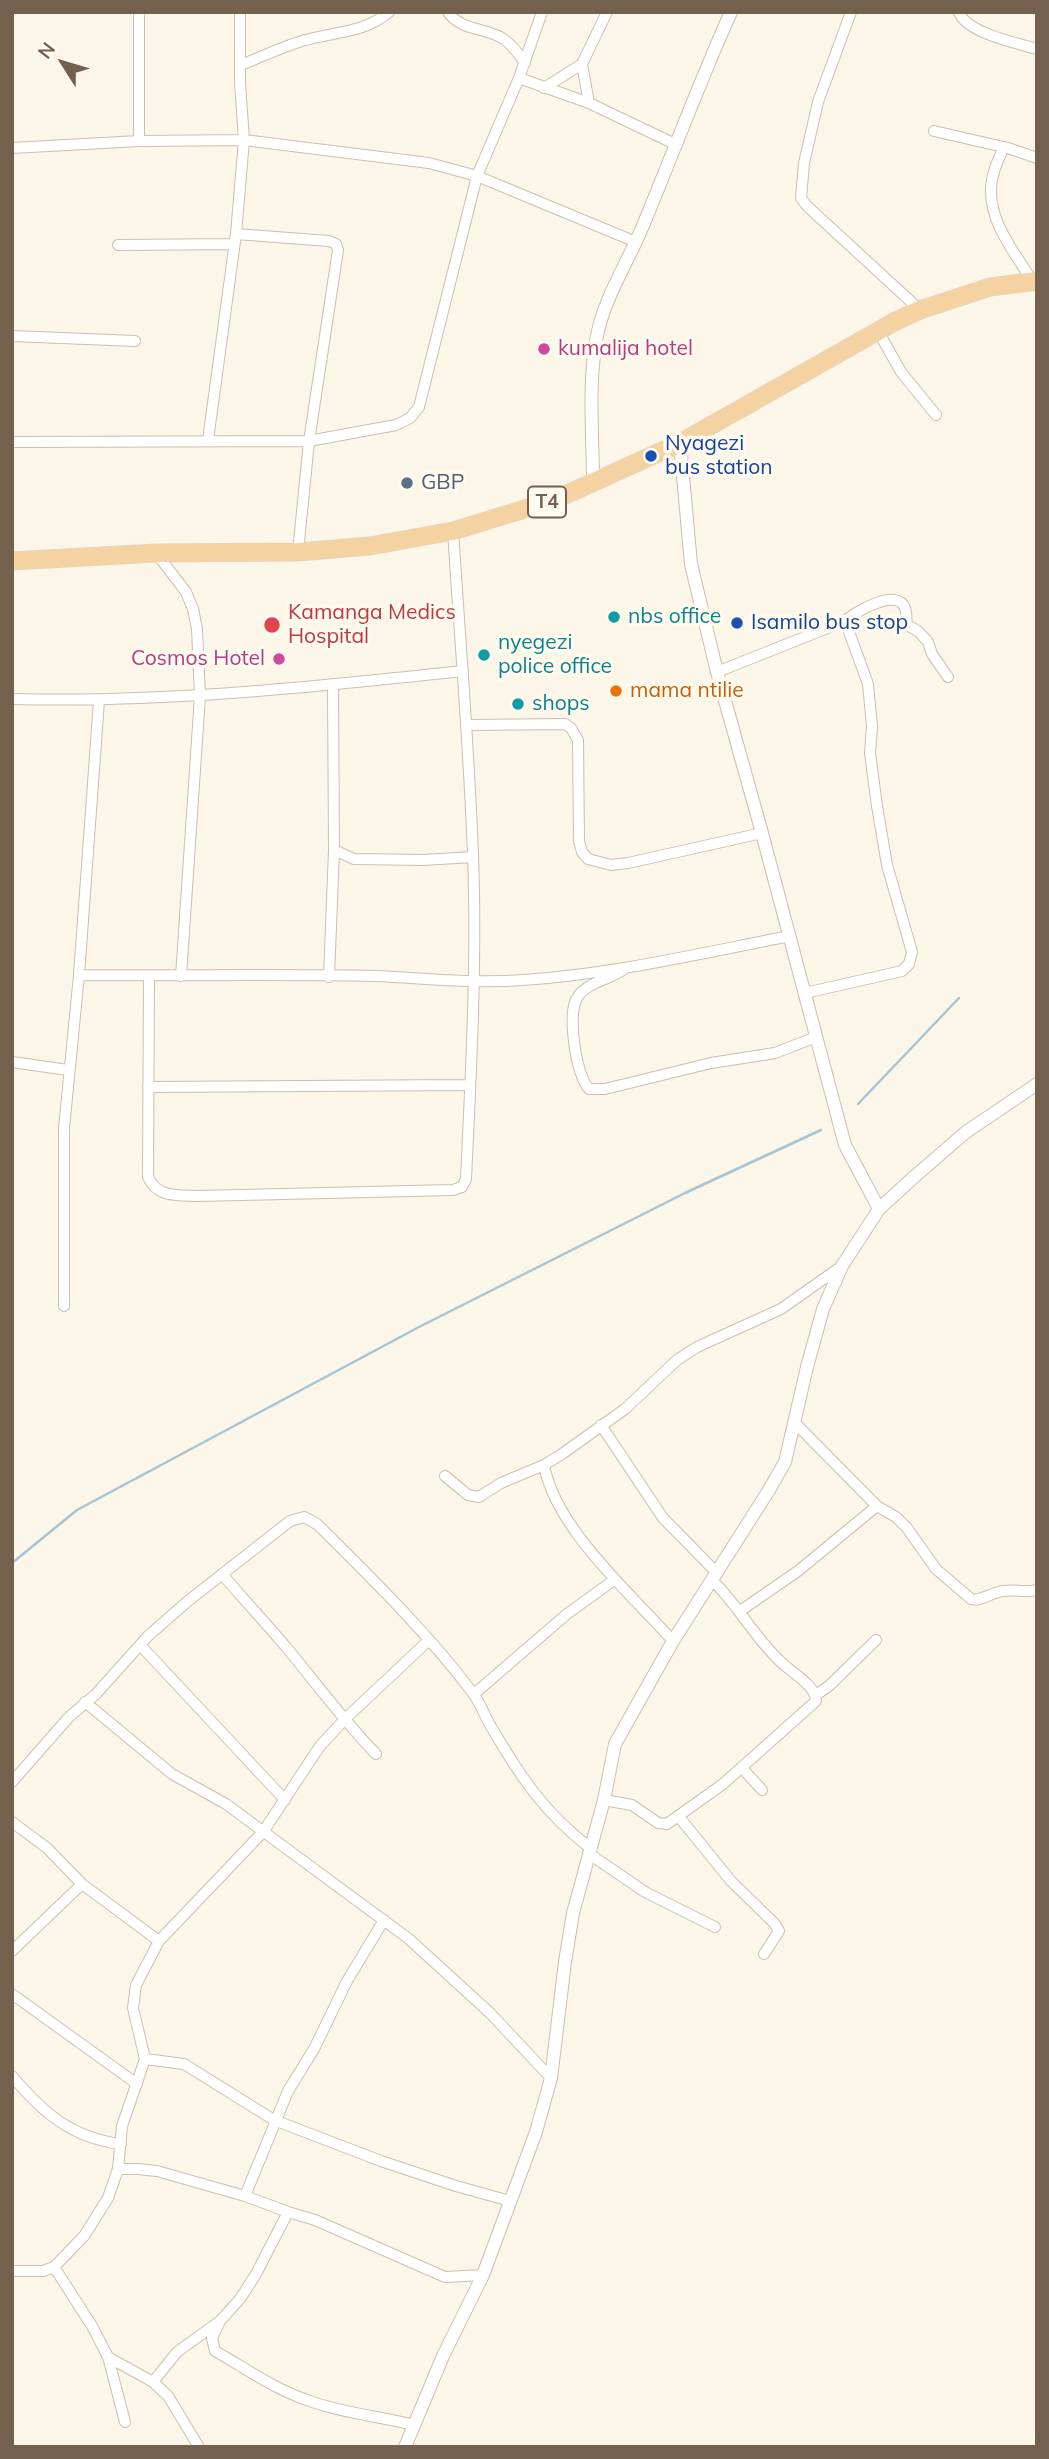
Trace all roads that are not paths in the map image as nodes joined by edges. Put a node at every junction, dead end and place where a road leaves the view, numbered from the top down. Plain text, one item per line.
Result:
1 (139, 12) edge
2 (240, 12) edge
3 (389, 12) edge
4 (448, 12) edge
5 (542, 12) edge
6 (607, 12) edge
7 (731, 12) edge
8 (851, 12) edge
9 (959, 12) edge
10 (1037, 50) edge
11 (525, 63) junction
12 (582, 64) junction
13 (241, 65) junction
14 (519, 78) junction
15 (544, 88) junction
16 (589, 103) junction
17 (934, 131) dead end
18 (244, 140) junction
19 (139, 141) junction
20 (677, 145) junction
21 (1004, 147) junction
22 (12, 148) edge
23 (1037, 158) edge
24 (477, 176) junction
25 (235, 239) junction
26 (636, 242) junction
27 (118, 245) dead end
28 (1034, 281) edge
29 (920, 310) junction
30 (878, 331) junction
31 (12, 336) edge
32 (135, 341) dead end
33 (936, 415) dead end
34 (208, 440) junction
35 (309, 441) junction
36 (12, 442) edge
37 (680, 443) junction
38 (593, 484) junction
39 (453, 531) junction
40 (298, 552) junction
41 (156, 554) junction
42 (12, 561) edge
43 (845, 621) junction
44 (463, 671) junction
45 (717, 672) junction
46 (948, 677) dead end
47 (333, 685) junction
48 (200, 696) junction
49 (12, 699) edge
50 (99, 701) junction
51 (467, 725) junction
52 (762, 833) junction
53 (334, 850) junction
54 (473, 857) junction
55 (790, 936) junction
56 (626, 967) junction
57 (79, 975) junction
58 (149, 976) junction
59 (181, 976) junction
60 (329, 977) junction
61 (472, 981) junction
62 (805, 993) junction
63 (816, 1037) junction
64 (12, 1062) edge
65 (68, 1070) junction
66 (1037, 1084) edge
67 (468, 1085) junction
68 (148, 1087) junction
69 (879, 1209) junction
70 (842, 1266) junction
71 (64, 1306) dead end
72 (795, 1423) junction
73 (601, 1425) junction
74 (544, 1465) junction
75 (445, 1476) dead end
76 (877, 1506) junction
77 (222, 1574) junction
78 (714, 1577) junction
79 (614, 1580) junction
80 (1037, 1590) edge
81 (740, 1611) junction
82 (876, 1640) dead end
83 (428, 1641) junction
84 (673, 1641) junction
85 (141, 1646) junction
86 (474, 1694) junction
87 (816, 1695) junction
88 (85, 1702) junction
89 (344, 1720) junction
90 (376, 1754) dead end
91 (742, 1768) junction
92 (12, 1782) edge
93 (762, 1790) dead end
94 (285, 1800) junction
95 (604, 1800) junction
96 (679, 1817) junction
97 (12, 1822) edge
98 (263, 1832) junction
99 (589, 1850) junction
100 (82, 1884) junction
101 (384, 1920) junction
102 (715, 1927) dead end
103 (159, 1941) junction
104 (12, 1951) edge
105 (764, 1954) dead end
106 (12, 1994) edge
107 (145, 2059) junction
108 (12, 2076) edge
109 (551, 2078) junction
110 (137, 2084) junction
111 (274, 2120) junction
112 (121, 2144) junction
113 (118, 2169) junction
114 (244, 2196) junction
115 (510, 2201) junction
116 (288, 2213) junction
117 (54, 2267) junction
118 (12, 2271) edge
119 (483, 2274) junction
120 (220, 2321) junction
121 (108, 2357) junction
122 (153, 2382) junction
123 (125, 2421) dead end
124 (414, 2425) junction
125 (194, 2446) edge
126 (405, 2447) edge

1 - 19 street
2 - 13 street
3 - 13 street
4 - 11 street
5 - 11 street
6 - 12 street
7 - 20 street
8 - 29 street
9 - 10 street
11 - 14 street
12 - 15 street
12 - 16 street
13 - 18 street
14 - 15 street
14 - 24 street
15 - 16 street
16 - 20 street
17 - 21 street
18 - 19 street
18 - 24 street
18 - 25 street
19 - 22 street
20 - 26 street
21 - 23 street
21 - 28 street
24 - 26 street
24 - 35 street
25 - 27 street
25 - 34 street
25 - 35 street
26 - 38 street
28 - 29 highway, T4
29 - 30 highway, T4
30 - 33 street
30 - 37 highway, T4
31 - 32 street
34 - 35 street
34 - 36 street
35 - 40 street
37 - 38 highway, T4
37 - 45 street
38 - 39 highway, T4
39 - 40 highway, T4
39 - 44 street
40 - 41 highway, T4
41 - 42 highway, T4
41 - 48 street
43 - 45 street
43 - 46 street
43 - 62 street
44 - 47 street
44 - 51 street
45 - 52 street
47 - 48 street
47 - 53 street
48 - 50 street
48 - 59 street
49 - 50 street
50 - 57 street
51 - 52 street
51 - 54 street
52 - 55 street
53 - 54 street
53 - 60 street
54 - 61 street
55 - 56 street
55 - 62 street
56 - 61 street
56 - 63 street
57 - 58 street
57 - 65 street
58 - 59 street
58 - 68 street
59 - 60 street
60 - 61 street
61 - 67 street
62 - 63 street
63 - 69 street
64 - 65 street
65 - 71 street
66 - 69 street
67 - 68 street
67 - 68 street
69 - 70 street
70 - 72 street
70 - 73 street
72 - 76 street
72 - 78 street
73 - 74 street
73 - 78 street
74 - 75 street
74 - 79 street
76 - 80 street
76 - 81 street
77 - 83 street
77 - 85 street
77 - 89 street
78 - 81 street
78 - 84 street
79 - 84 street
79 - 86 street
81 - 87 street
82 - 87 street
83 - 86 street
83 - 89 street
84 - 95 street
85 - 88 street
85 - 94 street
86 - 99 street
87 - 91 street
88 - 92 street
88 - 98 street
89 - 90 street
89 - 94 street
91 - 93 street
91 - 96 street
94 - 98 street
95 - 96 street
95 - 99 street
96 - 105 street
97 - 100 street
98 - 101 street
98 - 103 street
99 - 102 street
99 - 109 street
100 - 103 street
100 - 104 street
101 - 109 street
101 - 111 street
103 - 107 street
106 - 110 street
107 - 110 street
107 - 111 street
108 - 112 street
109 - 115 street
110 - 112 street
111 - 114 street
111 - 115 street
112 - 113 street
113 - 114 street
113 - 117 street
114 - 116 street
115 - 119 street
116 - 119 street
116 - 120 street
117 - 118 street
117 - 121 street
119 - 124 street
120 - 122 street
120 - 124 street
121 - 122 street
121 - 123 street
122 - 125 street
124 - 126 street

